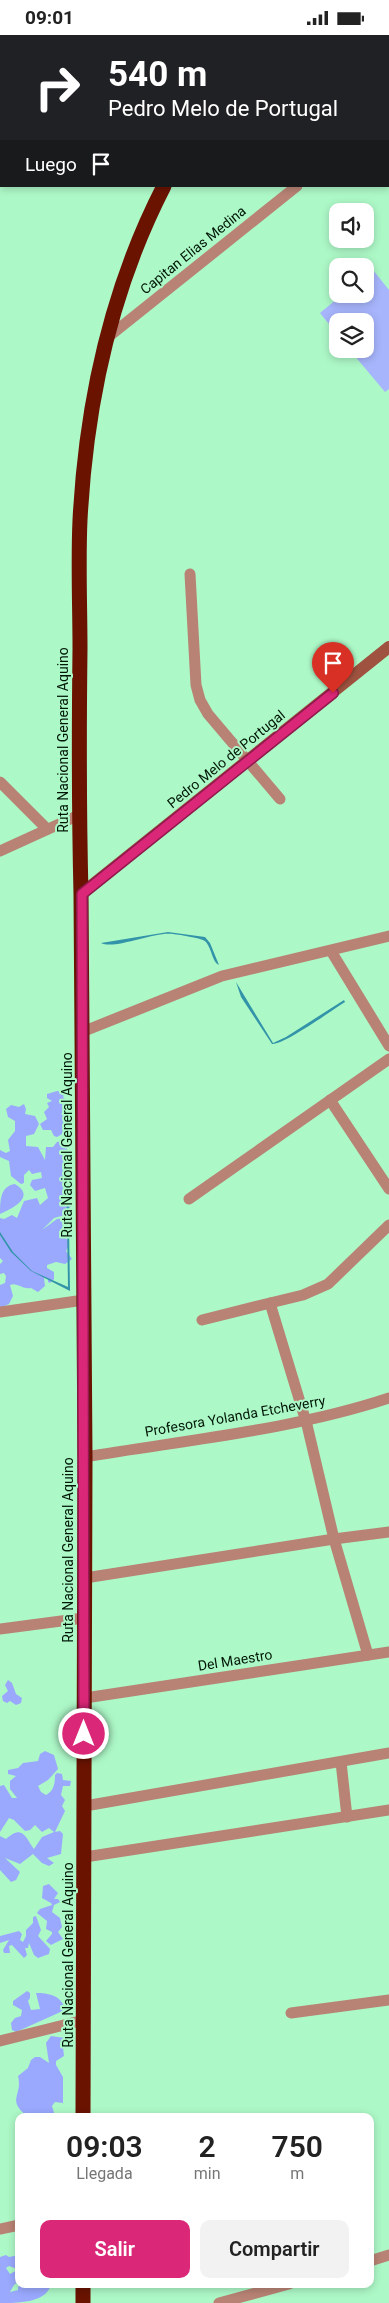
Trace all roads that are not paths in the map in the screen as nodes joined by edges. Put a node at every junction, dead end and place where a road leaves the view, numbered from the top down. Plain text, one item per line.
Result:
1 (164, 187) edge
2 (297, 187) edge
3 (107, 338) junction
4 (190, 574) dead end
5 (389, 647) edge
6 (248, 761) junction
7 (0, 782) edge
8 (280, 799) dead end
9 (79, 815) junction
10 (47, 829) junction
11 (0, 851) edge
12 (82, 894) junction
13 (389, 936) edge
14 (331, 951) junction
15 (82, 1032) junction
16 (389, 1046) edge
17 (389, 1059) edge
18 (330, 1100) junction
19 (389, 1189) edge
20 (190, 1199) dead end
21 (389, 1225) edge
22 (84, 1300) junction
23 (270, 1303) junction
24 (0, 1311) edge
25 (202, 1320) dead end
26 (389, 1398) edge
27 (306, 1421) junction
28 (85, 1457) junction
29 (389, 1532) edge
30 (334, 1539) junction
31 (84, 1578) junction
32 (84, 1618) junction
33 (0, 1629) edge
34 (389, 1652) edge
35 (368, 1655) junction
36 (84, 1698) junction
37 (389, 1753) edge
38 (341, 1761) junction
39 (84, 1806) junction
40 (389, 1810) edge
41 (347, 1817) junction
42 (85, 1857) junction
43 (389, 2000) edge
44 (291, 2013) dead end
45 (84, 2020) junction
46 (0, 2041) edge
47 (83, 2113) edge
48 (15, 2226) edge
49 (0, 2229) edge
50 (389, 2255) edge
51 (374, 2260) edge
52 (83, 2288) edge
53 (274, 2288) edge
54 (83, 2303) edge
55 (219, 2303) edge

1 - 3 highway, Ruta Nacional General Aquino
2 - 3 street, Capitan Elias Medina
3 - 9 highway, Ruta Nacional General Aquino
4 - 6 street
5 - 6 street, Pedro Melo de Portugal
6 - 8 street
6 - 12 street, Pedro Melo de Portugal
7 - 10 street
9 - 10 street
9 - 12 highway, Ruta Nacional General Aquino
10 - 11 street
12 - 15 highway, Ruta Nacional General Aquino
13 - 14 street
14 - 15 street
14 - 16 street
15 - 22 highway, Ruta Nacional General Aquino
17 - 18 street
18 - 19 street
18 - 20 street
21 - 23 street
22 - 24 street
22 - 28 highway, Ruta Nacional General Aquino
23 - 25 street
23 - 27 street
26 - 27 street, Profesora Yolanda Etcheverry
27 - 28 street, Profesora Yolanda Etcheverry
27 - 30 street
28 - 31 highway, Ruta Nacional General Aquino
29 - 30 street
30 - 31 street
30 - 35 street
31 - 32 highway, Ruta Nacional General Aquino
32 - 33 street
32 - 36 highway, Ruta Nacional General Aquino
34 - 35 street, Del Maestro
35 - 36 street, Del Maestro
36 - 39 highway, Ruta Nacional General Aquino
37 - 38 street
38 - 39 street
38 - 41 street
39 - 42 highway, Ruta Nacional General Aquino
40 - 41 street
41 - 42 street
42 - 45 highway, Ruta Nacional General Aquino
43 - 44 street
45 - 46 street
45 - 47 highway, Ruta Nacional General Aquino
48 - 49 street
50 - 51 street
52 - 54 highway
53 - 55 street

